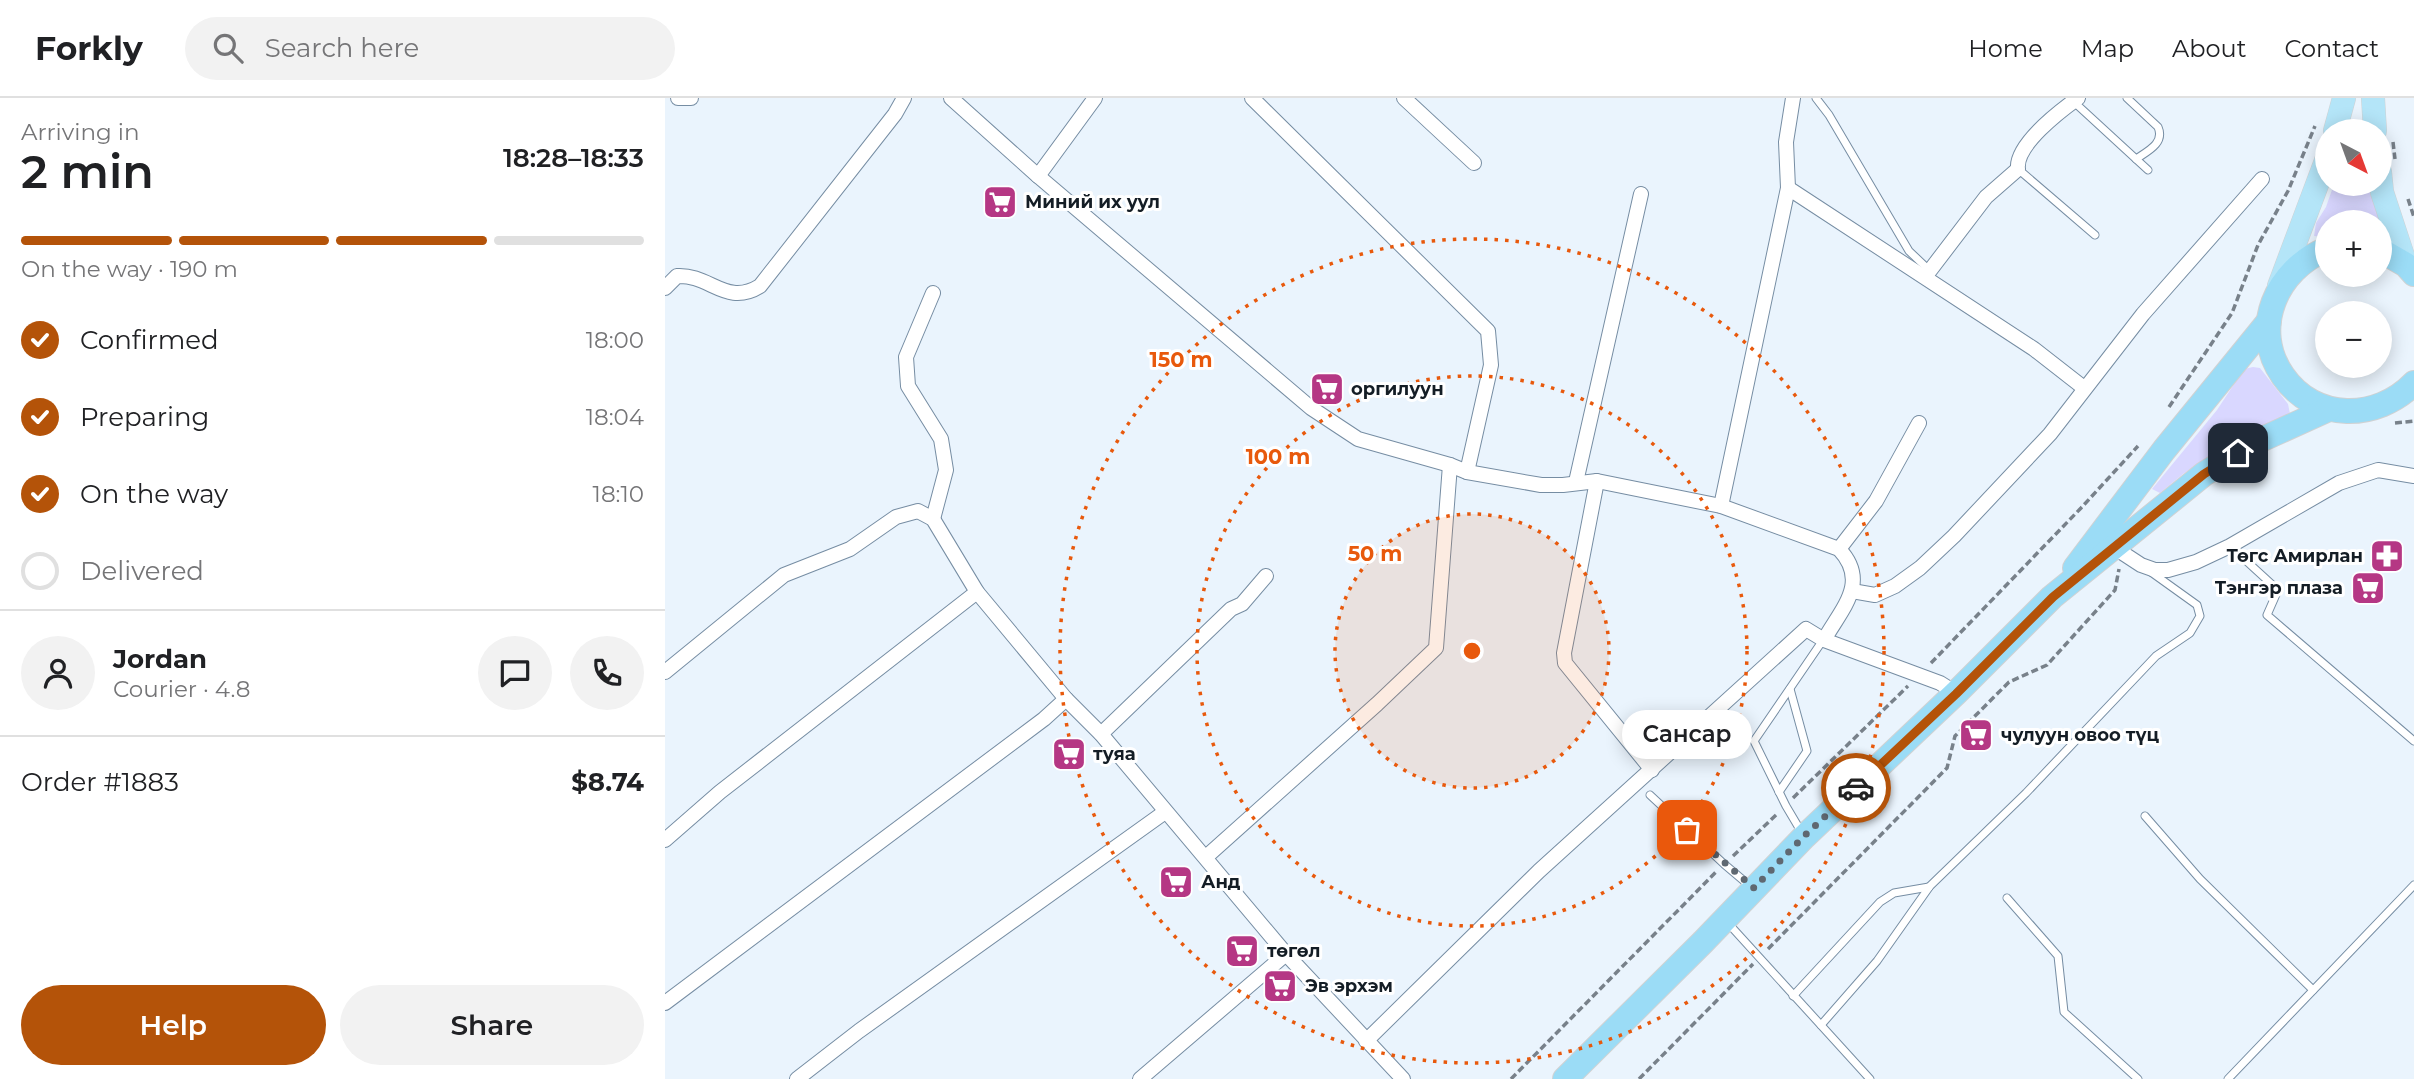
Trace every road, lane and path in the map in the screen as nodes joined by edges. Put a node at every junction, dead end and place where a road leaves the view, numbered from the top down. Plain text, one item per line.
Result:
1 (678, 98) edge
2 (691, 98) edge
3 (904, 98) edge
4 (951, 98) edge
5 (1095, 98) edge
6 (1252, 98) edge
7 (1404, 98) edge
8 (1793, 98) edge
9 (1817, 98) edge
10 (2127, 98) edge
11 (2076, 100) edge
12 (2344, 100) edge
13 (2331, 119) edge
14 (2315, 145) edge
15 (2136, 159) junction
16 (1473, 163) dead end
17 (2018, 169) junction
18 (2148, 170) dead end
19 (1038, 176) junction
20 (2262, 179) dead end
21 (1789, 188) junction
22 (2315, 190) edge
23 (1641, 194) dead end
24 (2406, 195) dead end
25 (2383, 196) edge
26 (2414, 216) edge
27 (2095, 235) dead end
28 (2315, 254) edge
29 (2392, 258) edge
30 (2410, 269) edge
31 (1927, 273) junction
32 (665, 288) edge
33 (933, 293) dead end
34 (2276, 293) junction
35 (2269, 321) junction
36 (2414, 383) edge
37 (2084, 388) junction
38 (2414, 404) edge
39 (2329, 409) junction
40 (2358, 412) junction
41 (2165, 414) dead end
42 (2414, 421) edge
43 (1919, 423) dead end
44 (2388, 424) dead end
45 (2140, 444) dead end
46 (1450, 465) junction
47 (1467, 472) junction
48 (2414, 476) edge
49 (1597, 481) junction
50 (1576, 482) junction
51 (1721, 506) junction
52 (933, 519) junction
53 (2231, 546) junction
54 (1839, 549) junction
55 (2122, 552) junction
56 (2141, 565) junction
57 (1266, 576) dead end
58 (1852, 591) junction
59 (977, 592) junction
60 (2053, 597) junction
61 (1824, 640) junction
62 (665, 671) edge
63 (1919, 675) junction
64 (1790, 689) junction
65 (1956, 694) junction
66 (1066, 699) junction
67 (1101, 734) junction
68 (2414, 741) edge
69 (1652, 770) junction
70 (1779, 792) junction
71 (1650, 794) dead end
72 (1786, 806) junction
73 (1165, 812) junction
74 (2145, 816) dead end
75 (1804, 836) junction
76 (665, 839) edge
77 (1206, 857) junction
78 (1724, 864) junction
79 (2414, 885) edge
80 (1930, 886) junction
81 (1754, 888) junction
82 (2007, 898) dead end
83 (1724, 919) junction
84 (1286, 954) junction
85 (1759, 958) junction
86 (2313, 990) junction
87 (1794, 996) junction
88 (665, 1003) edge
89 (1821, 1025) junction
90 (1366, 1041) junction
91 (797, 1079) edge
92 (1140, 1079) edge
93 (1403, 1079) edge
94 (1511, 1079) edge
95 (1565, 1079) edge
96 (1639, 1079) edge
97 (1870, 1079) edge
98 (2138, 1079) edge
99 (2228, 1079) edge

1 - 2 street
3 - 32 street
4 - 19 street
5 - 19 street
6 - 47 street
7 - 16 street
8 - 21 street
9 - 31 lane
10 - 15 lane
11 - 15 lane
11 - 17 street
12 - 13 main road
14 - 41 path
15 - 18 lane
17 - 27 lane
17 - 31 street
19 - 46 street
20 - 37 street
21 - 31 street
21 - 51 street
22 - 34 main road
23 - 50 street
24 - 26 path
25 - 30 main road
28 - 34 highway
29 - 30 highway
31 - 37 street
33 - 52 street
34 - 35 highway
35 - 39 highway
35 - 60 highway
36 - 40 highway
37 - 58 street
38 - 40 highway
39 - 40 highway
39 - 55 highway
42 - 44 path
43 - 54 street
45 - 63 path
46 - 47 street
46 - 77 street
47 - 50 street
48 - 53 street
49 - 50 street
49 - 51 street
49 - 69 street
51 - 54 street
52 - 59 street
52 - 62 street
53 - 56 street
53 - 68 lane
54 - 58 street
55 - 56 street
55 - 60 highway
55 - 85 path
56 - 80 lane
57 - 67 street
58 - 61 street
59 - 66 street
59 - 76 street
60 - 65 highway
61 - 63 street
61 - 64 lane
61 - 69 street
63 - 65 street
63 - 72 path
64 - 70 lane
64 - 70 lane
65 - 75 highway
66 - 67 street
66 - 88 street
67 - 73 street
69 - 90 street
70 - 72 lane
71 - 78 lane
72 - 75 lane
72 - 78 path
73 - 77 street
73 - 91 street
74 - 86 lane
75 - 81 highway
77 - 84 street
78 - 81 lane
78 - 94 path
79 - 86 lane
80 - 87 lane
80 - 89 lane
81 - 83 highway
82 - 98 lane
83 - 85 lane
83 - 95 highway
84 - 90 street
84 - 92 street
85 - 87 lane
85 - 96 path
86 - 99 lane
87 - 89 lane
89 - 97 lane
90 - 93 street

